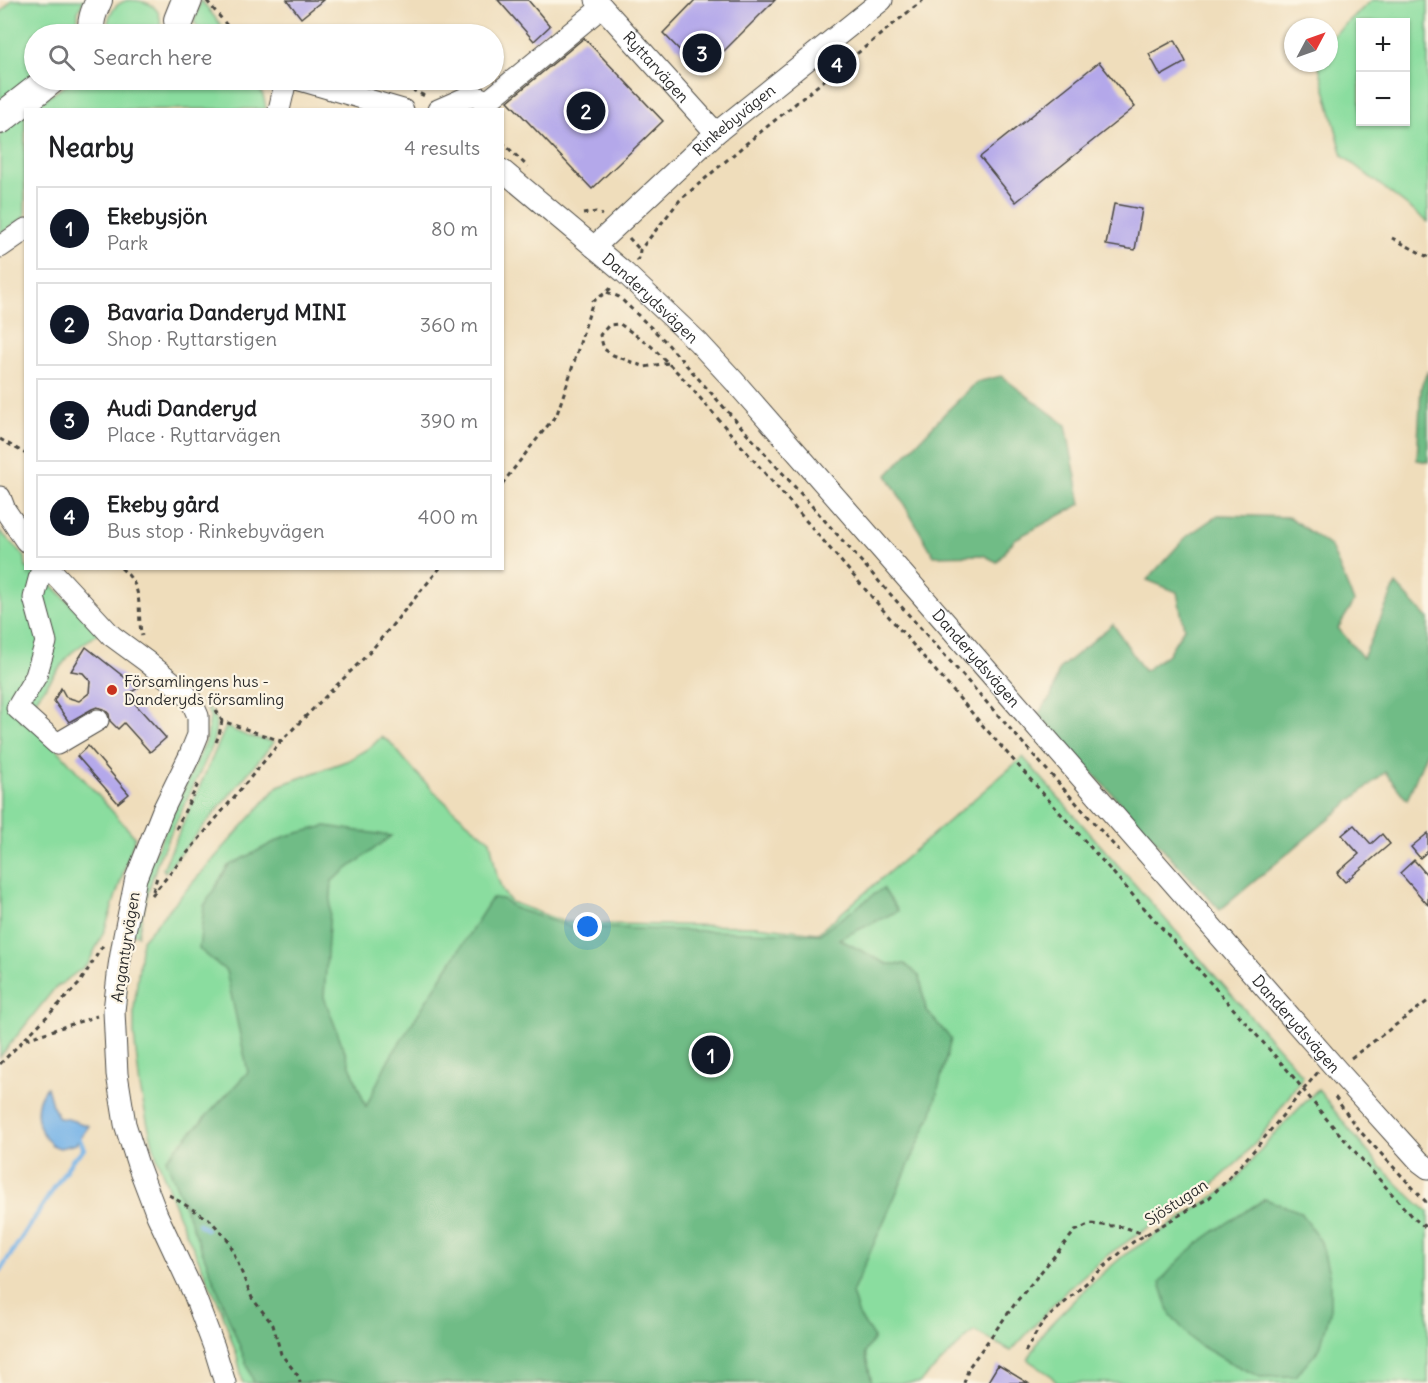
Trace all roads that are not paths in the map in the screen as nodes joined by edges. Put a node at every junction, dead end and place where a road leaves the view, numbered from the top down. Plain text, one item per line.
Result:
1 (99, 0) edge
2 (882, 0) edge
3 (599, 4) edge
4 (92, 24) edge
5 (504, 88) edge
6 (37, 90) edge
7 (284, 90) edge
8 (335, 90) edge
9 (502, 90) edge
10 (442, 107) edge
11 (279, 108) edge
12 (397, 108) edge
13 (0, 119) edge
14 (716, 133) junction
15 (504, 172) edge
16 (24, 230) edge
17 (0, 247) edge
18 (594, 247) junction
19 (0, 496) edge
20 (24, 538) edge
21 (41, 570) edge
22 (51, 570) edge
23 (98, 720) dead end
24 (1428, 1168) edge
25 (225, 1383) edge

1 - 4 main road
2 - 14 street, Rinkebyvägen
3 - 5 street
3 - 14 street, Ryttarvägen
6 - 13 highway
7 - 11 street
8 - 12 street
9 - 10 street
14 - 18 street, Rinkebyvägen
15 - 18 street, Danderydsvägen
16 - 17 street
18 - 24 street, Danderydsvägen
19 - 20 street
21 - 23 street
22 - 25 street, Angantyrvägen

